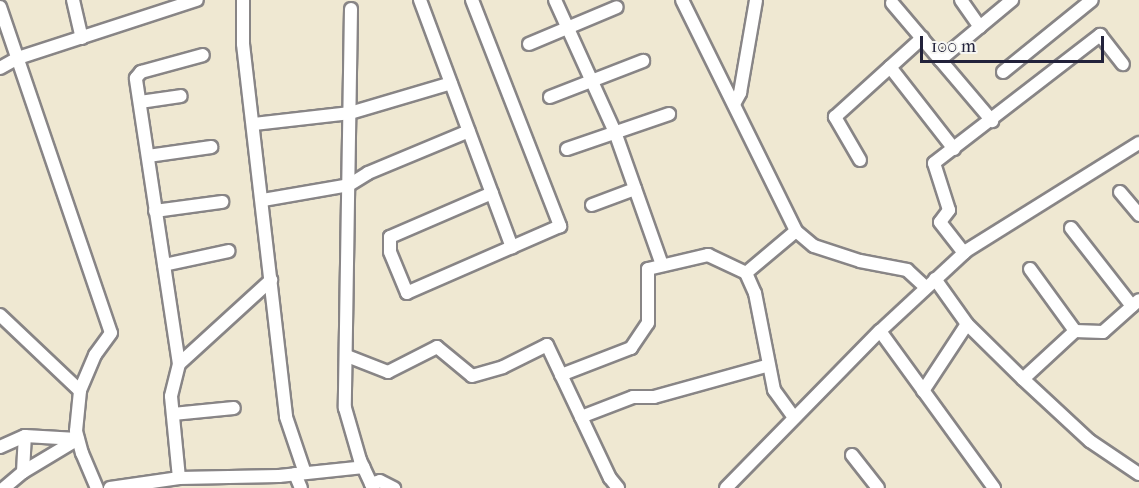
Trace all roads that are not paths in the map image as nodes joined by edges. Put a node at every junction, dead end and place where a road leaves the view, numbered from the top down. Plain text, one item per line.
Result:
1 (73, 0) edge
2 (197, 0) edge
3 (243, 0) edge
4 (420, 0) edge
5 (472, 0) edge
6 (555, 0) edge
7 (682, 0) edge
8 (756, 0) edge
9 (961, 0) edge
10 (1012, 0) edge
11 (1092, 0) edge
12 (892, 3) dead end
13 (0, 7) edge
14 (617, 8) dead end
15 (351, 9) dead end
16 (980, 27) junction
17 (567, 28) junction
18 (82, 38) junction
19 (921, 38) junction
20 (529, 44) dead end
21 (203, 55) dead end
22 (18, 58) junction
23 (940, 60) junction
24 (643, 61) dead end
25 (1123, 64) dead end
26 (890, 67) junction
27 (0, 68) edge
28 (1003, 72) dead end
29 (592, 81) junction
30 (451, 83) junction
31 (181, 96) dead end
32 (550, 97) dead end
33 (140, 102) junction
34 (734, 104) junction
35 (350, 113) junction
36 (669, 114) dead end
37 (992, 121) junction
38 (254, 124) junction
39 (469, 130) junction
40 (615, 132) junction
41 (1139, 142) edge
42 (211, 147) dead end
43 (954, 148) junction
44 (567, 149) dead end
45 (148, 156) junction
46 (860, 160) dead end
47 (349, 185) junction
48 (635, 189) junction
49 (1120, 192) dead end
50 (492, 193) junction
51 (263, 200) junction
52 (222, 202) dead end
53 (592, 205) dead end
54 (155, 211) junction
55 (1139, 215) edge
56 (1071, 228) dead end
57 (796, 231) junction
58 (512, 247) junction
59 (229, 251) dead end
60 (964, 254) junction
61 (164, 265) junction
62 (662, 266) junction
63 (1030, 269) dead end
64 (746, 273) junction
65 (272, 280) junction
66 (931, 284) junction
67 (1135, 303) edge
68 (0, 315) edge
69 (967, 324) junction
70 (880, 331) junction
71 (1075, 331) junction
72 (346, 356) junction
73 (179, 364) junction
74 (769, 365) junction
75 (561, 375) junction
76 (1023, 379) junction
77 (923, 391) junction
78 (80, 392) junction
79 (234, 408) dead end
80 (173, 414) junction
81 (581, 417) junction
82 (794, 418) junction
83 (25, 436) junction
84 (78, 439) junction
85 (0, 447) edge
86 (852, 455) dead end
87 (364, 467) junction
88 (22, 472) junction
89 (300, 474) junction
90 (1139, 474) edge
91 (179, 478) junction
92 (372, 486) edge
93 (4, 488) edge
94 (97, 488) edge
95 (110, 488) edge
96 (301, 488) edge
97 (394, 488) edge
98 (618, 488) edge
99 (726, 488) edge
100 (878, 488) edge
101 (994, 488) edge

1 - 18 street
2 - 18 street
3 - 38 street
4 - 30 street
5 - 58 street
6 - 17 street
7 - 34 street
8 - 34 street
9 - 16 street
10 - 16 street
11 - 28 street
12 - 19 street
13 - 22 street
14 - 17 street
15 - 35 street
16 - 23 street
17 - 20 street
17 - 29 street
18 - 22 street
19 - 23 street
19 - 26 street
21 - 33 street
22 - 27 street
22 - 78 street
23 - 37 street
24 - 29 street
25 - 37 street
26 - 43 street
26 - 46 street
29 - 32 street
29 - 40 street
30 - 35 street
30 - 39 street
31 - 33 street
33 - 45 street
34 - 57 street
35 - 38 street
35 - 47 street
36 - 40 street
37 - 43 street
38 - 51 street
39 - 47 street
39 - 50 street
40 - 44 street
40 - 48 street
41 - 60 street
42 - 45 street
43 - 60 street
45 - 54 street
47 - 51 street
47 - 72 street
48 - 53 street
48 - 62 street
49 - 55 street
50 - 58 street
50 - 58 street
51 - 65 street
52 - 54 street
54 - 61 street
56 - 67 street
57 - 64 street
57 - 66 street
59 - 61 street
60 - 66 street
61 - 73 street
62 - 64 street
62 - 75 street
63 - 71 street
64 - 74 street
65 - 73 street
65 - 89 street
66 - 69 street
66 - 70 street
67 - 71 street
68 - 78 street
69 - 76 street
69 - 77 street
70 - 77 street
70 - 82 street
71 - 76 street
72 - 75 street
72 - 87 street
73 - 80 street
74 - 81 street
74 - 82 street
75 - 81 street
76 - 90 street
77 - 101 street
78 - 84 street
79 - 80 street
80 - 91 street
81 - 98 street
82 - 99 street
83 - 84 street
83 - 85 street
83 - 88 street
84 - 88 street
84 - 94 street
86 - 100 street
87 - 89 street
87 - 92 street
88 - 93 street
89 - 91 street
89 - 96 street
91 - 95 street
92 - 97 street

